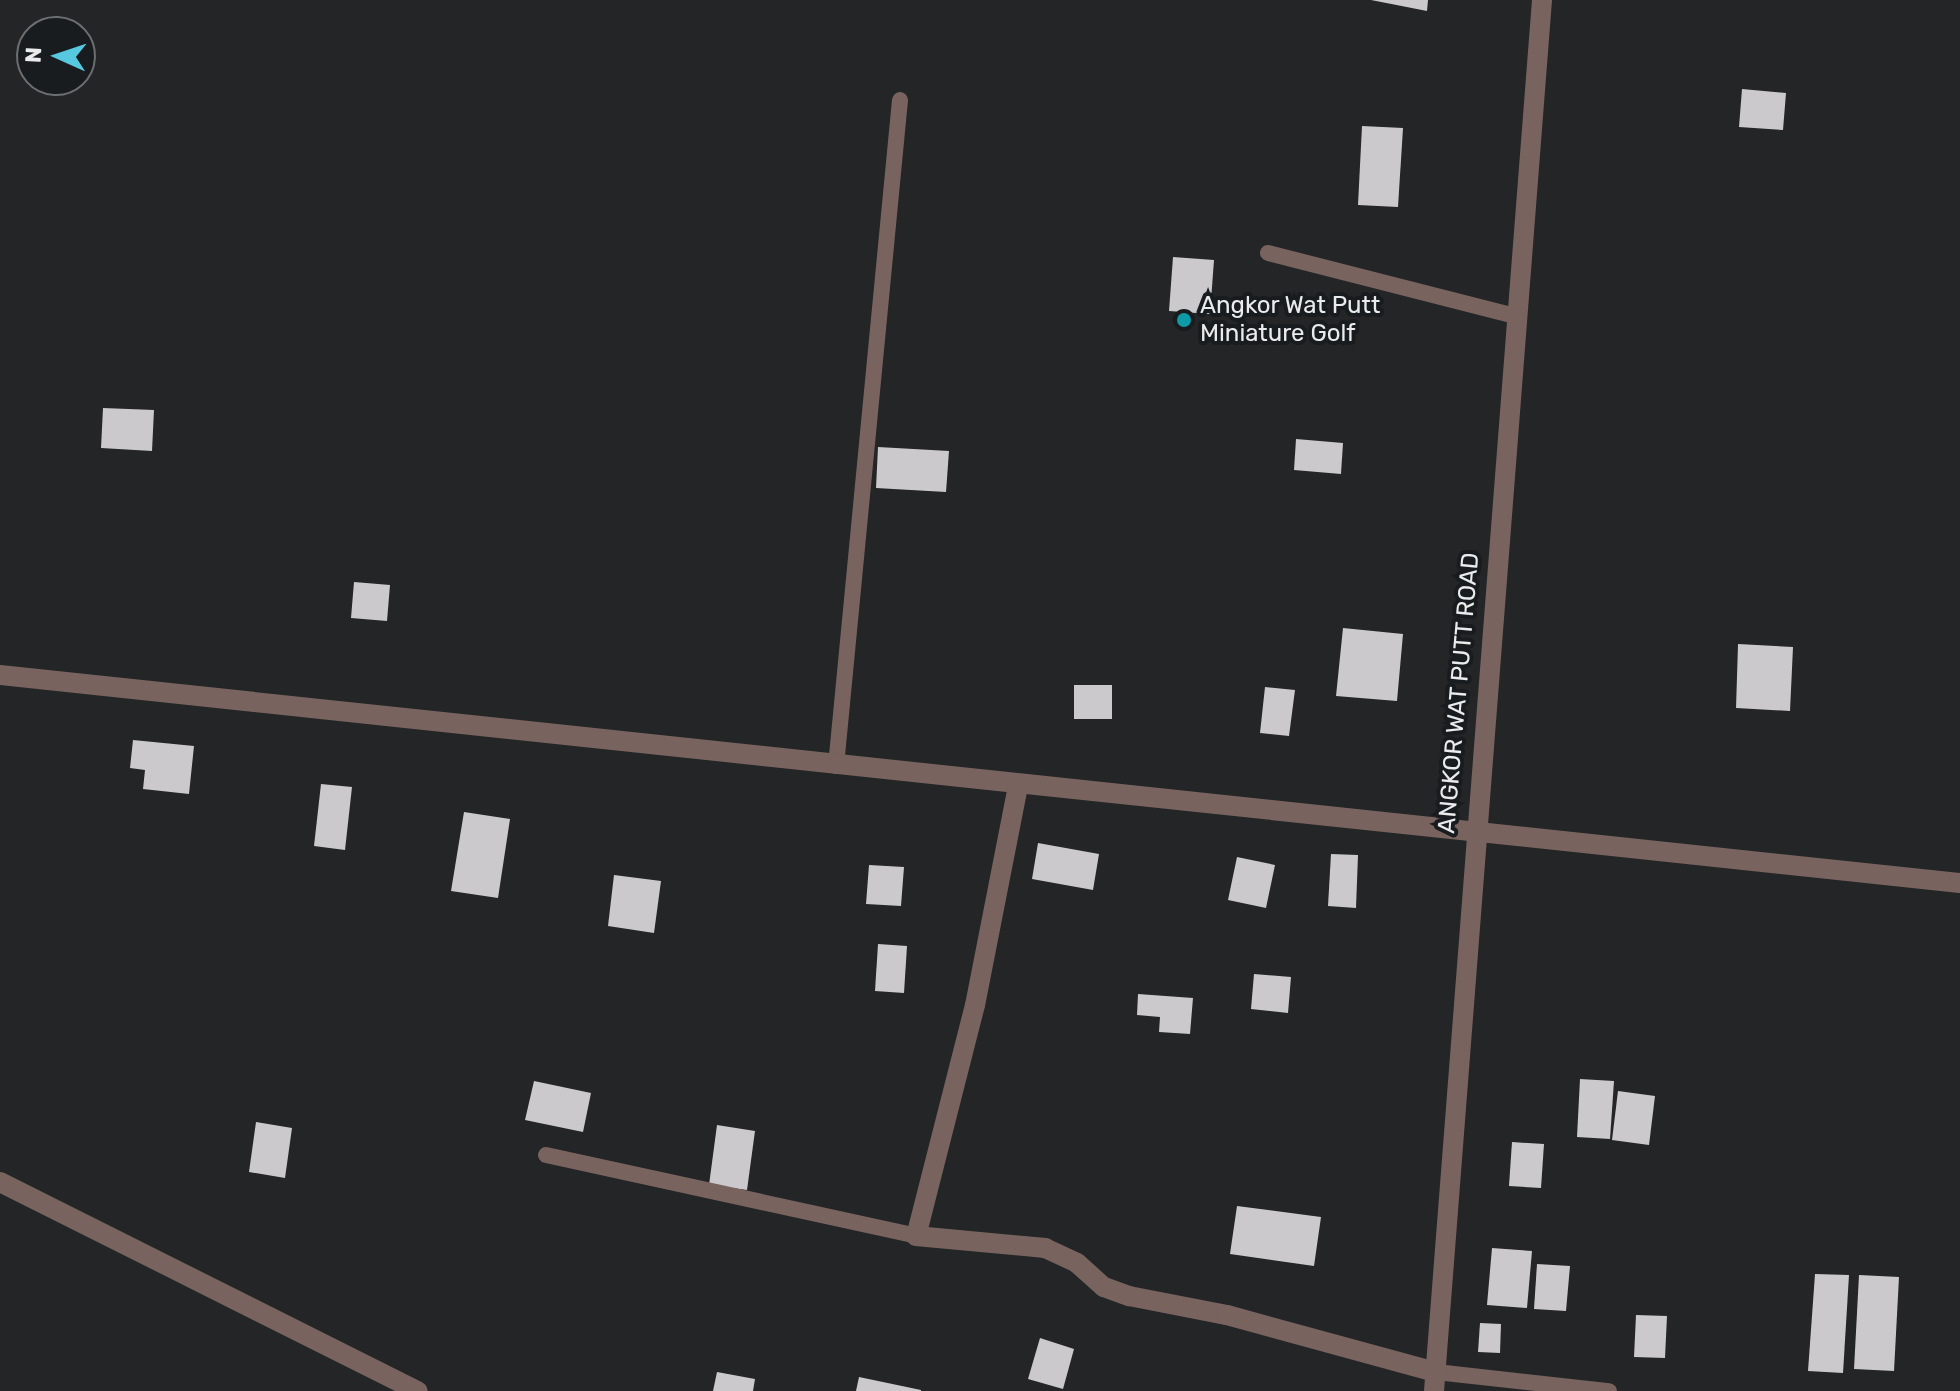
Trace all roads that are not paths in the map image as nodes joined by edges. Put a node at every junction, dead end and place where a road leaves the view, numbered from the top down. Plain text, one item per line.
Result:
1 (1542, 0) edge
2 (900, 100) dead end
3 (1268, 253) dead end
4 (1516, 316) junction
5 (0, 675) edge
6 (836, 766) junction
7 (1018, 786) junction
8 (1474, 834) junction
9 (1960, 883) edge
10 (546, 1155) dead end
11 (0, 1182) edge
12 (916, 1236) junction
13 (1435, 1381) edge
14 (418, 1391) edge
15 (1609, 1391) edge

1 - 4 street, ANGKOR WAT PUTT ROAD
2 - 6 lane
3 - 4 lane
4 - 8 street, ANGKOR WAT PUTT ROAD
5 - 6 street
6 - 7 street
7 - 8 street
7 - 12 street
8 - 9 street
8 - 13 street, ANGKOR WAT PUTT ROAD
10 - 12 lane
11 - 14 street
12 - 13 street
13 - 15 lane

